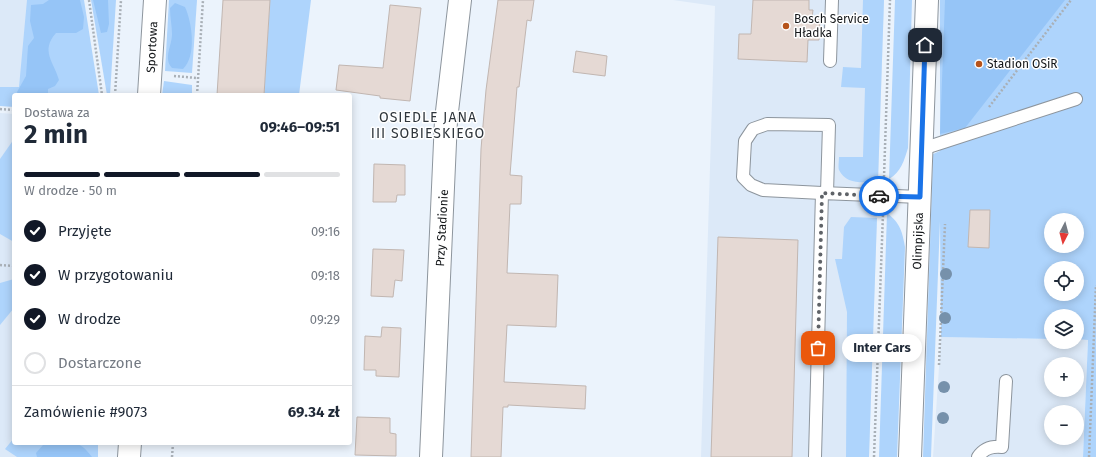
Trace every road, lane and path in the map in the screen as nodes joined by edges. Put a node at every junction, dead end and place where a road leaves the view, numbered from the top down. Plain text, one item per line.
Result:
1 (89, 0) edge
2 (121, 0) edge
3 (155, 0) edge
4 (203, 0) edge
5 (460, 0) edge
6 (832, 0) edge
7 (890, 0) edge
8 (927, 0) edge
9 (1072, 0) edge
10 (830, 61) dead end
11 (102, 93) edge
12 (115, 93) edge
13 (149, 93) edge
14 (196, 93) edge
15 (1076, 99) dead end
16 (0, 109) edge
17 (12, 110) edge
18 (968, 134) junction
19 (922, 149) junction
20 (825, 193) junction
21 (883, 196) junction
22 (920, 197) junction
23 (0, 265) edge
24 (12, 266) edge
25 (1096, 285) edge
26 (1006, 381) dead end
27 (130, 445) edge
28 (173, 445) edge
29 (129, 457) edge
30 (172, 457) edge
31 (431, 457) edge
32 (815, 457) edge
33 (874, 457) edge
34 (910, 457) edge
35 (978, 457) edge
36 (1089, 457) edge

1 - 11 path
2 - 12 path
3 - 13 street, Sportowa
4 - 14 path
5 - 31 street, Przy Stadionie
6 - 10 lane
7 - 21 path
8 - 19 street, Olimpijska
9 - 18 path
15 - 18 lane
16 - 17 path
18 - 19 lane
19 - 22 street, Olimpijska
20 - 20 lane
20 - 21 lane
20 - 32 lane
21 - 22 lane
21 - 33 path
22 - 34 street, Olimpijska
23 - 24 path
25 - 36 path
26 - 35 lane
27 - 29 street
28 - 30 path

